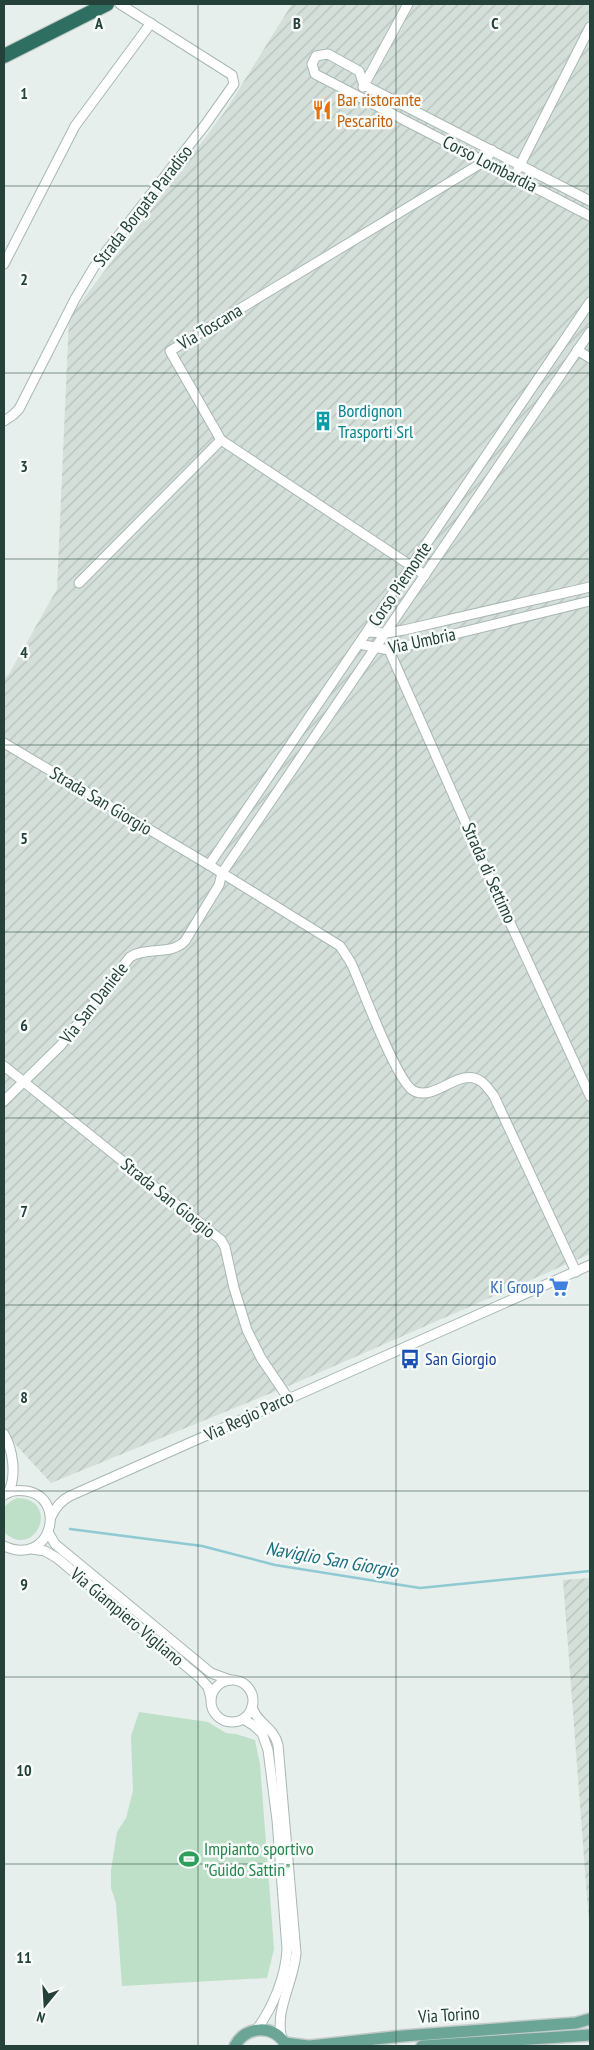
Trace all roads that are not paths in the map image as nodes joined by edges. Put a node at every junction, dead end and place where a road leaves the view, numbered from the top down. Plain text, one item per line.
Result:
1 (86, 4) edge
2 (107, 4) edge
3 (120, 4) edge
4 (408, 4) edge
5 (151, 23) junction
6 (590, 27) edge
7 (4, 46) edge
8 (4, 56) edge
9 (364, 85) junction
10 (358, 96) junction
11 (492, 150) junction
12 (485, 162) junction
13 (520, 165) junction
14 (514, 176) junction
15 (590, 201) edge
16 (590, 216) edge
17 (4, 264) edge
18 (590, 302) edge
19 (590, 332) edge
20 (577, 350) junction
21 (590, 358) edge
22 (552, 359) junction
23 (565, 367) junction
24 (522, 403) junction
25 (536, 412) junction
26 (4, 421) edge
27 (220, 440) junction
28 (411, 566) junction
29 (425, 575) junction
30 (79, 583) dead end
31 (590, 587) edge
32 (590, 601) edge
33 (481, 612) junction
34 (486, 627) junction
35 (367, 632) junction
36 (386, 633) junction
37 (359, 644) junction
38 (376, 649) junction
39 (389, 650) junction
40 (4, 744) edge
41 (257, 794) junction
42 (270, 802) junction
43 (209, 865) junction
44 (222, 873) junction
45 (4, 1066) edge
46 (24, 1082) junction
47 (590, 1096) edge
48 (4, 1101) edge
49 (590, 1266) edge
50 (576, 1272) junction
51 (288, 1398) junction
52 (4, 1434) edge
53 (13, 1473) junction
54 (30, 1492) junction
55 (6, 1494) edge
56 (42, 1499) junction
57 (63, 1500) junction
58 (50, 1517) junction
59 (48, 1532) junction
60 (4, 1546) edge
61 (32, 1549) junction
62 (230, 1680) junction
63 (211, 1698) junction
64 (252, 1706) junction
65 (243, 1719) junction
66 (590, 2018) edge
67 (258, 2029) junction
68 (590, 2035) edge
69 (284, 2043) edge
70 (234, 2045) edge
71 (309, 2046) edge
72 (422, 2046) edge

1 - 7 highway
2 - 8 highway
3 - 5 street, Strada Borgata Paradiso
4 - 9 street
5 - 17 street
5 - 26 street, Strada Borgata Paradiso
6 - 13 street
9 - 10 street
9 - 10 street, Corso Lombardia
9 - 11 street, Corso Lombardia
10 - 12 street, Corso Lombardia
11 - 12 street, Via Toscana
11 - 13 street, Corso Lombardia
12 - 14 street, Corso Lombardia
12 - 27 street, Via Toscana
13 - 14 street
13 - 15 street, Corso Lombardia
14 - 16 street, Corso Lombardia
18 - 22 street, Corso Piemonte
19 - 20 street, Corso Piemonte
20 - 21 street
20 - 23 street, Corso Piemonte
22 - 23 street
22 - 24 street, Corso Piemonte
23 - 25 street, Corso Piemonte
24 - 25 street
24 - 28 street, Corso Piemonte
25 - 29 street, Corso Piemonte
27 - 28 street, Via Toscana
27 - 30 street
28 - 29 street, Via Toscana
28 - 35 street, Corso Piemonte
29 - 36 street, Corso Piemonte
31 - 33 street, Via Umbria
32 - 34 street, Via Umbria
33 - 34 street
33 - 36 street, Via Umbria
34 - 39 street, Via Umbria
35 - 36 street, Via Umbria
35 - 37 street, Corso Piemonte
36 - 38 street, Corso Piemonte
37 - 38 street, Via Umbria
37 - 41 street, Corso Piemonte
38 - 39 street, Via Umbria
38 - 42 street, Corso Piemonte
39 - 47 street, Strada di Settimo
40 - 43 street, Strada San Giorgio
41 - 42 street
41 - 43 street, Corso Piemonte
42 - 44 street, Corso Piemonte
43 - 44 street, Strada San Giorgio
44 - 46 street, Via San Daniele
44 - 50 street, Strada San Giorgio
45 - 46 street, Strada San Giorgio
46 - 48 street, Via San Daniele
46 - 51 street, Strada San Giorgio
49 - 50 street
50 - 51 street, Via Regio Parco
51 - 57 street, Via Regio Parco
52 - 53 street
53 - 54 street
53 - 55 street
54 - 55 street
54 - 56 street
56 - 57 street, Via Regio Parco
56 - 58 street
57 - 58 street, Via Regio Parco
58 - 59 street
59 - 61 street
59 - 62 street, Via Giampiero Vigliano
60 - 61 street, Via Giampiero Vigliano
61 - 63 street, Via Giampiero Vigliano
62 - 63 street
62 - 64 street
63 - 65 street
64 - 65 street
64 - 69 street
65 - 67 street
66 - 71 main road, Via Torino
67 - 69 main road, Via Torino
67 - 70 main road
68 - 72 main road, Via Torino
69 - 71 main road, Via Torino

